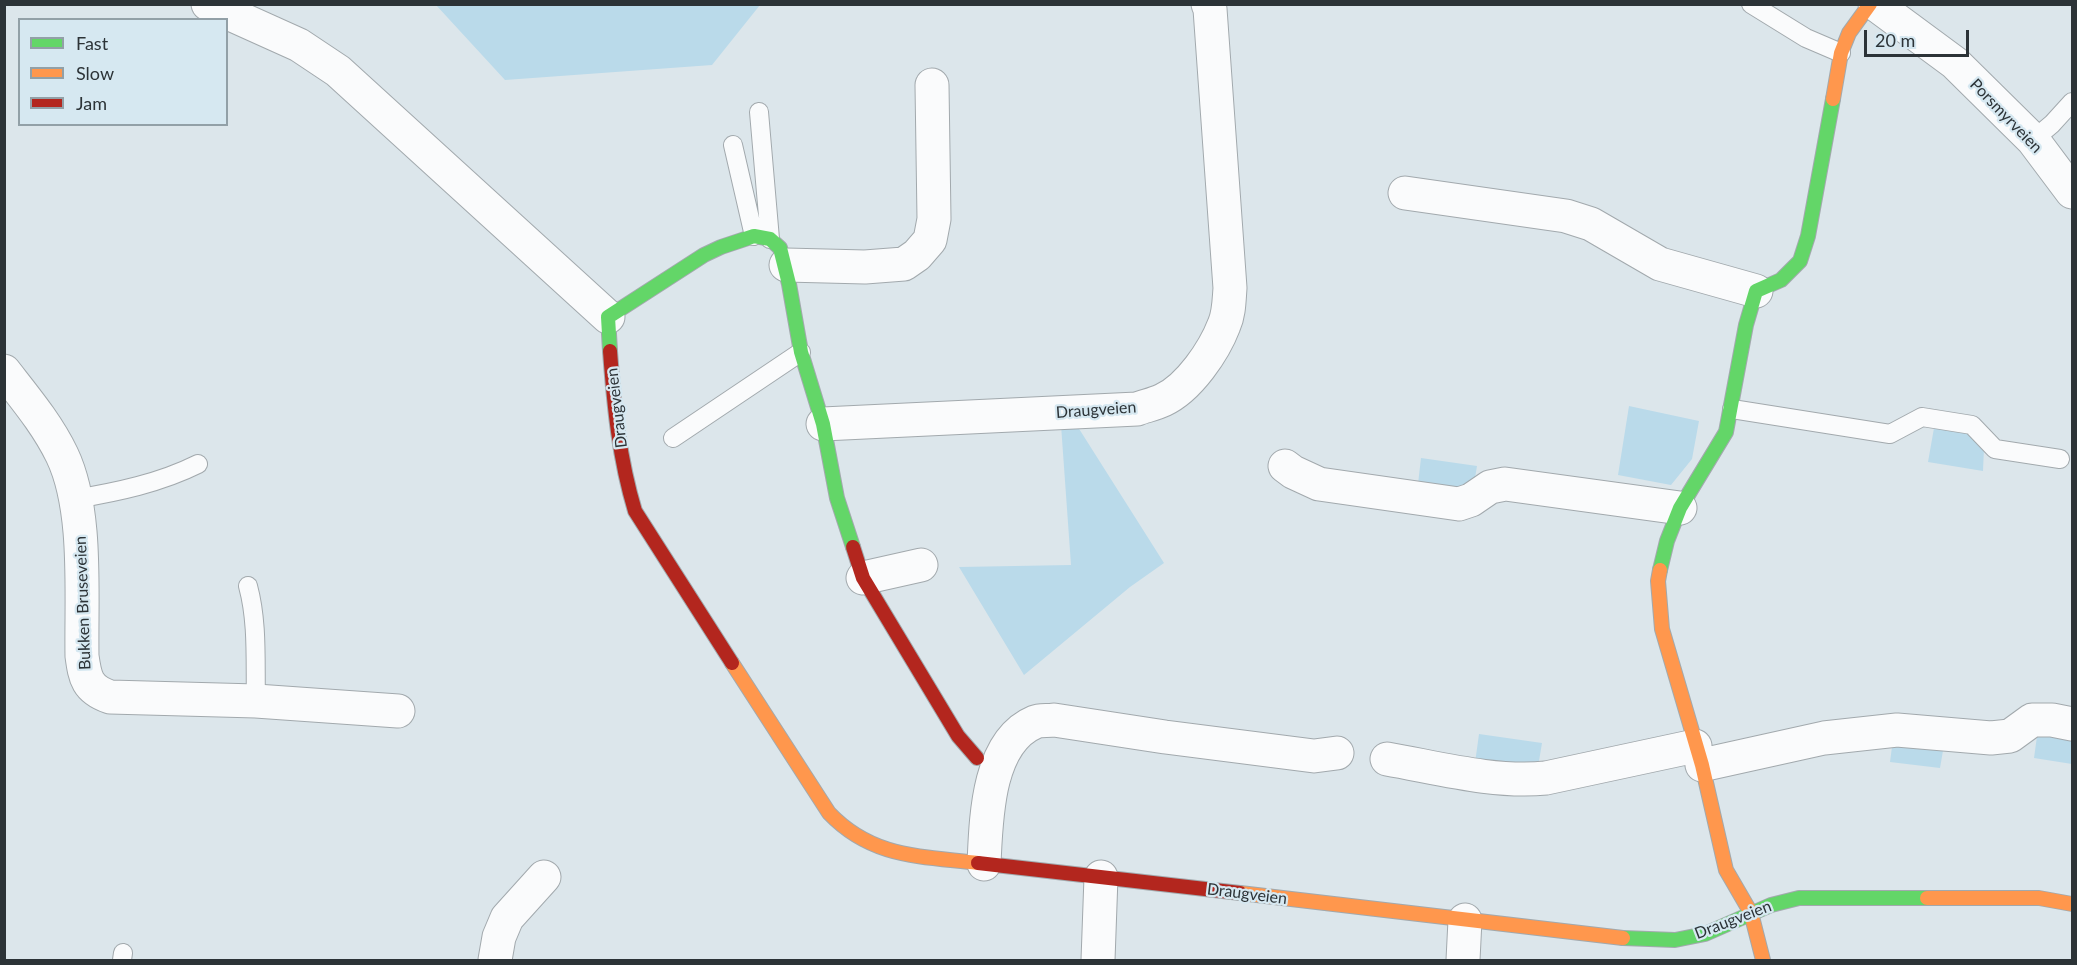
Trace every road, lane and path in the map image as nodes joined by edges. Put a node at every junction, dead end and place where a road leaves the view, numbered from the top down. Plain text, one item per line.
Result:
1 (208, 4) edge
2 (1208, 4) edge
3 (1751, 4) edge
4 (1870, 4) edge
5 (1875, 4) edge
6 (1841, 53) junction
7 (932, 84) dead end
8 (2073, 102) edge
9 (759, 112) dead end
10 (2033, 140) junction
11 (733, 145) dead end
12 (2073, 192) edge
13 (1405, 193) dead end
14 (770, 247) junction
15 (1756, 291) junction
16 (608, 317) junction
17 (801, 352) junction
18 (4, 370) edge
19 (1732, 409) junction
20 (823, 424) junction
21 (673, 438) dead end
22 (2060, 459) dead end
23 (198, 464) dead end
24 (1285, 466) dead end
25 (75, 499) junction
26 (1680, 508) junction
27 (921, 565) dead end
28 (863, 578) junction
29 (248, 586) dead end
30 (256, 701) junction
31 (398, 711) dead end
32 (2073, 724) edge
33 (1337, 753) dead end
34 (1699, 756) junction
35 (976, 758) dead end
36 (1387, 759) dead end
37 (984, 864) junction
38 (544, 877) dead end
39 (1101, 877) junction
40 (2073, 904) edge
41 (1751, 913) junction
42 (1465, 920) junction
43 (495, 960) edge
44 (1098, 960) edge
45 (1463, 960) edge
46 (1763, 960) edge

1 - 16 street
2 - 20 street, Draugveien
3 - 6 lane
4 - 6 street
5 - 10 street, Porsmyrveien
6 - 15 street
7 - 14 street
8 - 10 lane
9 - 14 lane
10 - 12 street, Porsmyrveien
11 - 14 lane
13 - 15 street
14 - 16 street
14 - 17 street
15 - 19 street
16 - 37 street, Draugveien
17 - 20 street
17 - 21 lane
18 - 25 street, Bukken Bruseveien
19 - 22 lane
19 - 26 street
20 - 28 street
23 - 25 lane
24 - 26 street
25 - 30 street, Bukken Bruseveien
26 - 34 street
27 - 28 street
28 - 35 street
29 - 30 lane
30 - 31 street, Bukken Bruseveien
32 - 34 street
33 - 37 street
34 - 36 street
34 - 41 street
37 - 39 street, Draugveien
38 - 43 street
39 - 42 street, Draugveien
39 - 44 street
40 - 41 street, Draugveien
41 - 42 street, Draugveien
41 - 46 street
42 - 45 street

